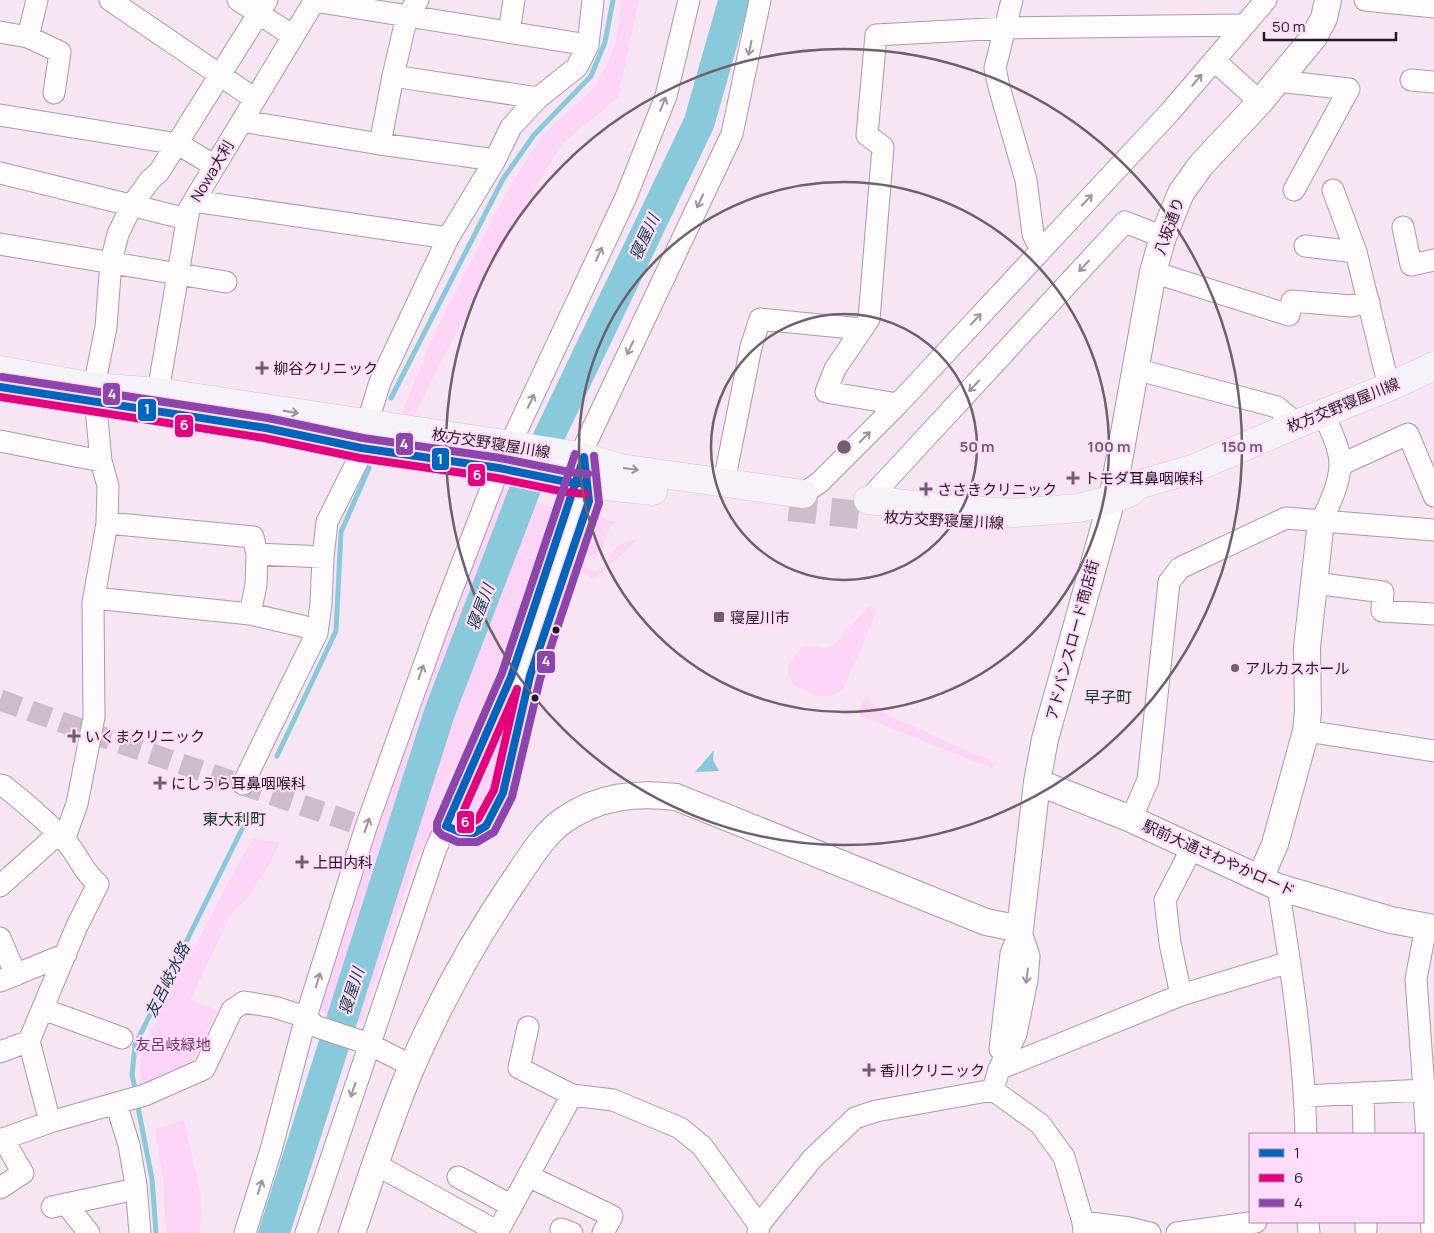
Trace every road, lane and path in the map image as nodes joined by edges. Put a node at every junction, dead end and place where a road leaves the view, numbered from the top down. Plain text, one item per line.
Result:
1 (38, 0) edge
2 (110, 0) edge
3 (238, 0) edge
4 (314, 0) edge
5 (514, 0) edge
6 (593, 0) edge
7 (689, 0) edge
8 (760, 0) edge
9 (1012, 0) edge
10 (1266, 0) edge
11 (1328, 0) edge
12 (1365, 0) edge
13 (263, 7) edge
14 (1434, 7) edge
15 (413, 8) edge
16 (1244, 25) junction
17 (1006, 28) junction
18 (0, 32) edge
19 (509, 32) junction
20 (293, 36) junction
21 (28, 37) junction
22 (588, 45) junction
23 (1214, 60) junction
24 (220, 75) junction
25 (393, 76) junction
26 (1411, 80) dead end
27 (1278, 81) junction
28 (1434, 82) edge
29 (54, 93) dead end
30 (1434, 93) edge
31 (538, 98) junction
32 (1434, 98) edge
33 (255, 99) junction
34 (1260, 102) junction
35 (0, 115) edge
36 (242, 121) junction
37 (178, 144) junction
38 (380, 144) junction
39 (495, 160) junction
40 (215, 166) junction
41 (0, 173) edge
42 (1294, 190) dead end
43 (1333, 190) dead end
44 (132, 206) junction
45 (191, 210) junction
46 (1403, 227) dead end
47 (1163, 237) junction
48 (448, 238) junction
49 (0, 244) edge
50 (1306, 246) dead end
51 (1041, 250) junction
52 (1356, 252) junction
53 (1434, 260) edge
54 (111, 262) junction
55 (1153, 272) junction
56 (178, 273) junction
57 (226, 282) dead end
58 (1369, 302) junction
59 (862, 330) junction
60 (1434, 366) edge
61 (1135, 369) junction
62 (0, 370) edge
63 (0, 387) edge
64 (1389, 387) junction
65 (158, 392) junction
66 (95, 394) junction
67 (898, 404) junction
68 (1324, 414) junction
69 (1297, 424) junction
70 (364, 436) junction
71 (0, 441) edge
72 (510, 458) junction
73 (101, 461) junction
74 (1340, 466) junction
75 (577, 472) junction
76 (724, 482) junction
77 (1434, 496) edge
78 (1112, 499) junction
79 (796, 500) junction
80 (864, 508) joint
81 (1321, 520) junction
82 (107, 523) junction
83 (1434, 530) edge
84 (257, 554) junction
85 (323, 557) junction
86 (1314, 583) junction
87 (94, 598) junction
88 (250, 614) junction
89 (1434, 614) edge
90 (317, 633) junction
91 (530, 676) junction
92 (1306, 731) junction
93 (1434, 751) edge
94 (476, 760) junction
95 (1038, 782) junction
96 (244, 784) dead end
97 (0, 785) edge
98 (1130, 819) junction
99 (446, 826) junction
100 (61, 837) junction
101 (1192, 848) junction
102 (1269, 883) junction
103 (0, 886) edge
104 (1430, 928) edge
105 (1020, 929) junction
106 (0, 938) edge
107 (66, 954) junction
108 (1290, 962) junction
109 (8, 978) edge
110 (1181, 994) junction
111 (43, 1009) junction
112 (311, 1022) junction
113 (528, 1027) dead end
114 (122, 1038) dead end
115 (29, 1041) junction
116 (366, 1043) junction
117 (0, 1052) edge
118 (412, 1066) junction
119 (999, 1069) junction
120 (992, 1090) junction
121 (1424, 1090) junction
122 (1363, 1093) junction
123 (572, 1095) junction
124 (1305, 1096) junction
125 (118, 1103) junction
126 (50, 1122) junction
127 (1306, 1133) edge
128 (1364, 1133) edge
129 (1, 1139) edge
130 (375, 1164) junction
131 (528, 1176) junction
132 (458, 1177) dead end
133 (0, 1188) edge
134 (136, 1189) junction
135 (512, 1206) junction
136 (1249, 1223) edge
137 (1084, 1227) edge
138 (758, 1229) edge
139 (1129, 1230) edge
140 (89, 1233) edge
141 (140, 1233) edge
142 (245, 1233) edge
143 (306, 1233) edge
144 (352, 1233) edge
145 (498, 1233) edge
146 (603, 1233) edge
147 (1150, 1233) edge
148 (1177, 1233) edge
149 (1432, 1233) edge

1 - 21 street
2 - 24 street
3 - 13 street
4 - 15 street
4 - 20 street, Nowa大利
5 - 19 street
6 - 22 street
72 -> 7 street
8 -> 75 street
9 - 17 street
10 - 16 street
11 - 27 street, 八坂通り
12 - 14 street
13 - 20 street
13 - 24 street
15 - 19 street
15 - 25 street
16 - 17 street
16 - 23 street
17 - 51 street
17 - 59 street
18 - 21 street
19 - 22 street
20 - 33 street, Nowa大利
21 - 29 street
22 - 31 street
23 - 34 street
51 -> 23 street
24 - 33 street
24 - 37 street
25 - 31 street
25 - 38 street
26 - 28 street
27 - 34 street, 八坂通り
27 - 42 street
30 - 32 street
31 - 39 street
33 - 36 street, Nowa大利
34 - 47 street, 八坂通り
35 - 37 street
36 - 38 street
36 - 40 street, Nowa大利
37 - 40 street
37 - 44 street
38 - 39 street
39 - 48 street
40 - 45 street, Nowa大利
41 - 44 street
43 - 52 street
44 - 45 street
44 - 54 street
45 - 48 street
45 - 56 street, Nowa大利
46 - 53 street
47 - 55 street, 八坂通り
47 -> 80 street
48 - 70 street
49 - 54 street
50 - 52 street
67 -> 51 street
52 - 58 street
54 - 56 street
54 - 66 street
55 - 58 street
55 - 61 street, 八坂通り
56 - 57 street
56 - 65 street, Nowa大利
58 - 64 street
59 - 67 street
59 - 76 street
60 - 64 main road, 枚方交野寝屋川線
61 - 69 street
61 - 78 street, 八坂通り
62 - 66 main road, 枚方交野寝屋川線
63 - 66 main road, 枚方交野寝屋川線
64 - 68 main road, 枚方交野寝屋川線
65 - 66 main road, 枚方交野寝屋川線
65 -> 70 main road, 枚方交野寝屋川線
66 - 70 main road, 枚方交野寝屋川線
66 - 73 street
79 -> 67 street
68 - 69 main road, 枚方交野寝屋川線
68 - 74 street
69 - 78 main road, 枚方交野寝屋川線
70 - 72 main road, 枚方交野寝屋川線
70 - 85 street
71 - 73 street
72 - 75 main road, 枚方交野寝屋川線
112 -> 72 street
73 - 82 street
74 - 77 street
74 - 81 street
75 -> 76 main road, 枚方交野寝屋川線
75 - 79 main road, 枚方交野寝屋川線
75 - 91 street
75 - 94 street
76 - 79 main road, 枚方交野寝屋川線
78 - 80 main road, 枚方交野寝屋川線
78 - 95 street, アドバンスロード商店街
81 - 83 street
81 - 86 street
81 - 98 street
82 - 84 street
82 - 87 street
84 - 85 street
84 - 88 street
85 - 90 street
86 - 89 street
86 - 92 street
87 - 88 street
87 - 100 street
88 - 90 street
90 - 96 street
91 - 94 street
91 - 99 street
92 - 93 street
92 - 102 street
94 - 99 street
95 - 98 street, 駅前大通さわやかロード
95 - 105 street, アドバンスロード商店街
97 - 100 street
98 - 101 street, 駅前大通さわやかロード
99 - 116 street
100 - 103 street
100 - 107 street
101 - 102 street, 駅前大通さわやかロード
101 - 110 street
102 - 104 street, 駅前大通さわやかロード
102 - 108 street
104 - 121 street
105 - 118 street
105 - 119 street
106 - 109 street
107 - 109 street
107 - 111 street
108 - 110 street
108 - 124 street
110 - 119 street
111 - 114 street
111 - 115 street
112 - 116 street
112 - 125 street
142 -> 112 street
113 - 123 street
115 - 117 street
115 - 126 street
116 - 118 street
116 -> 143 street
118 - 130 street
119 - 120 street
120 - 137 street
120 - 138 street
121 - 122 street
121 - 149 street
122 - 124 street
122 - 128 street
123 - 131 street
123 - 138 street
124 - 127 street
125 - 126 street
125 - 134 street
126 - 129 street
129 - 133 street
130 - 144 street
130 - 145 street
131 - 135 street
131 - 146 street
132 - 135 street
134 - 140 street
134 - 141 street
135 - 145 street
136 - 148 street
137 - 139 street
139 - 147 street

